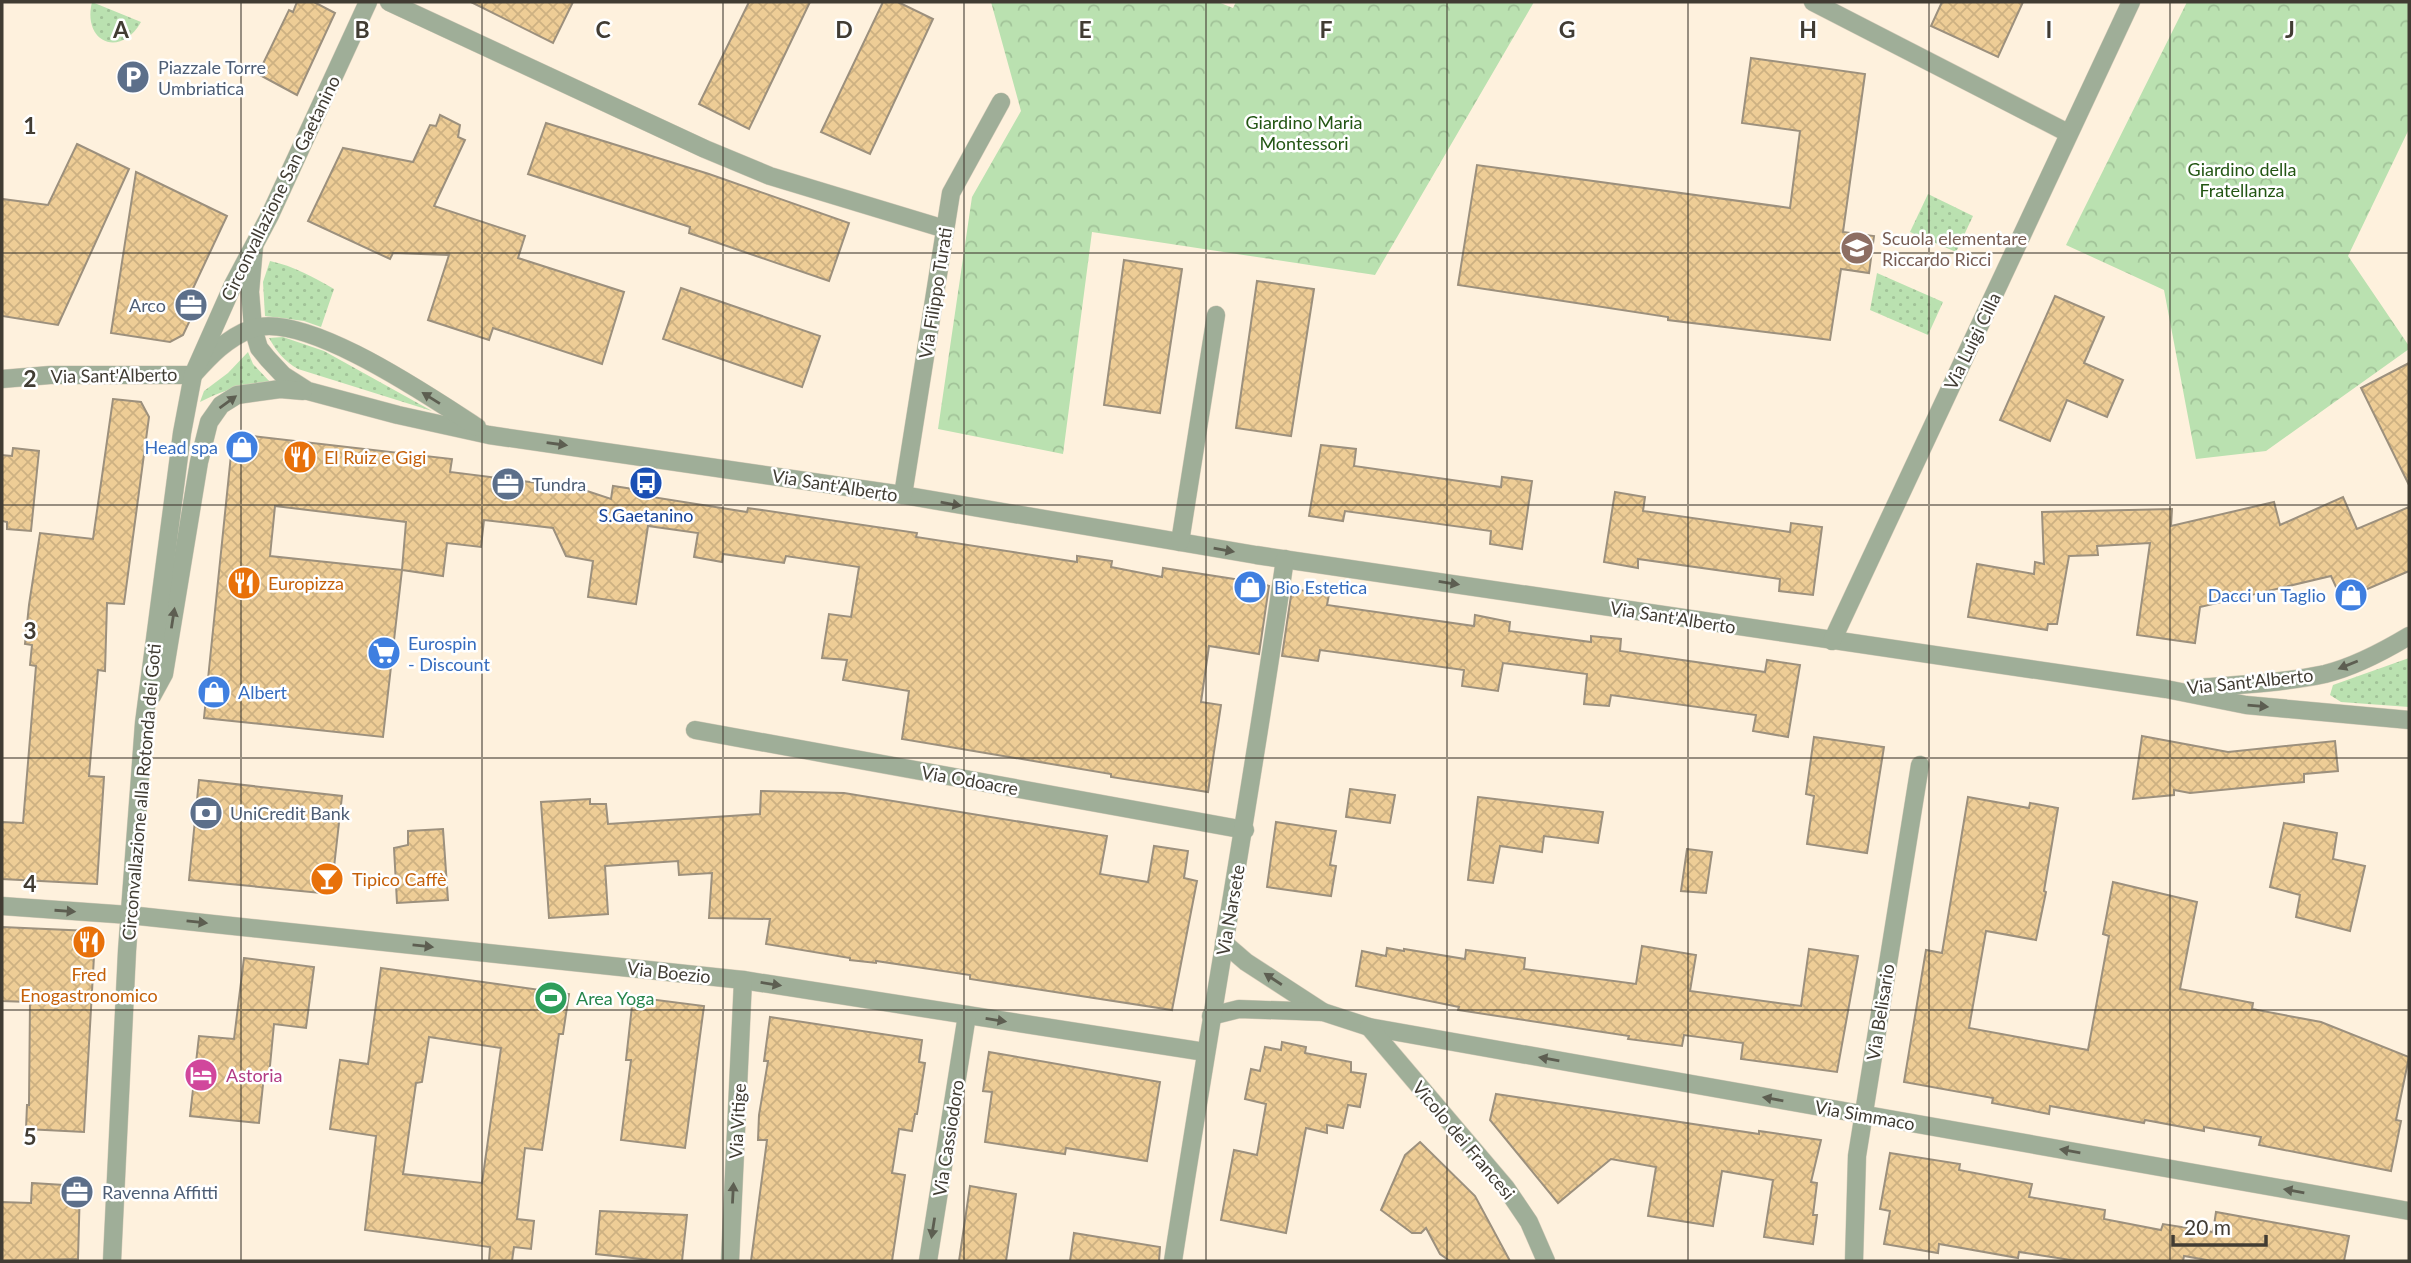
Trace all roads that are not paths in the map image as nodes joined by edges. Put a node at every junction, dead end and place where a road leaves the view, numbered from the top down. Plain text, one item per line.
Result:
1 (368, 2) edge
2 (389, 2) edge
3 (1813, 2) edge
4 (2131, 2) edge
5 (1001, 102) dead end
6 (2068, 133) junction
7 (945, 229) junction
8 (254, 247) junction
9 (1216, 315) dead end
10 (253, 328) junction
11 (193, 375) junction
12 (2, 379) edge
13 (308, 391) junction
14 (489, 435) junction
15 (903, 495) junction
16 (1180, 542) junction
17 (1285, 559) junction
18 (2409, 636) edge
19 (1832, 642) junction
20 (2166, 689) junction
21 (147, 706) junction
22 (2409, 720) edge
23 (695, 730) dead end
24 (1920, 765) dead end
25 (1245, 830) junction
26 (2, 906) edge
27 (129, 915) junction
28 (1224, 943) junction
29 (743, 980) junction
30 (1323, 1012) junction
31 (967, 1015) junction
32 (1212, 1016) junction
33 (1369, 1027) junction
34 (1205, 1052) junction
35 (1864, 1115) junction
36 (2409, 1211) edge
37 (116, 1213) junction
38 (105, 1261) edge
39 (113, 1261) edge
40 (730, 1261) edge
41 (928, 1261) edge
42 (1174, 1261) edge
43 (1546, 1261) edge
44 (1854, 1261) edge

1 - 8 street, Circonvallazione San Gaetanino
2 - 7 street
3 - 6 street
4 - 6 street, Via Luigi Cilla
5 - 7 street, Via Filippo Turati
6 - 19 street, Via Luigi Cilla
7 - 15 street, Via Filippo Turati
8 - 10 street, Via Sant'Alberto
8 - 11 street, Circonvallazione San Gaetanino
9 - 16 street
10 - 11 street, Via Sant'Alberto
10 - 13 street, Via Sant'Alberto
14 -> 10 street, Via Sant'Alberto
11 - 12 street, Via Sant'Alberto
11 - 21 street, Circonvallazione alla Rotonda dei Goti
13 - 14 street, Via Sant'Alberto
21 -> 13 street
14 -> 15 street, Via Sant'Alberto
15 -> 16 street, Via Sant'Alberto
16 -> 17 street, Via Sant'Alberto
17 -> 19 street, Via Sant'Alberto
17 - 25 street, Via Narsete
18 -> 20 street, Via Sant'Alberto
19 - 20 street, Via Sant'Alberto
20 -> 22 street, Via Sant'Alberto
21 - 27 street, Circonvallazione alla Rotonda dei Goti
23 - 25 street, Via Odoacre
24 - 35 street, Via Belisario
25 - 28 street, Via Narsete
26 -> 27 street, Via Boezio
27 -> 29 street, Via Boezio
27 - 37 street, Circonvallazione alla Rotonda dei Goti
30 -> 28 street, Via Simmaco
28 - 32 street, Via Narsete
29 -> 31 street, Via Boezio
40 -> 29 street, Via Vitige
30 - 32 street, Via Simmaco
30 - 33 street, Via Simmaco
31 -> 34 street, Via Boezio
31 -> 41 street, Via Cassiodoro
32 - 34 street, Via Narsete
35 -> 33 street, Via Simmaco
33 - 43 street, Vicolo dei Francesi
34 - 42 street, Via Narsete
36 -> 35 street, Via Simmaco
35 - 44 street, Via Belisario
37 - 38 street, Circonvallazione alla Rotonda dei Goti
37 - 39 street, Circonvallazione alla Rotonda dei Goti

